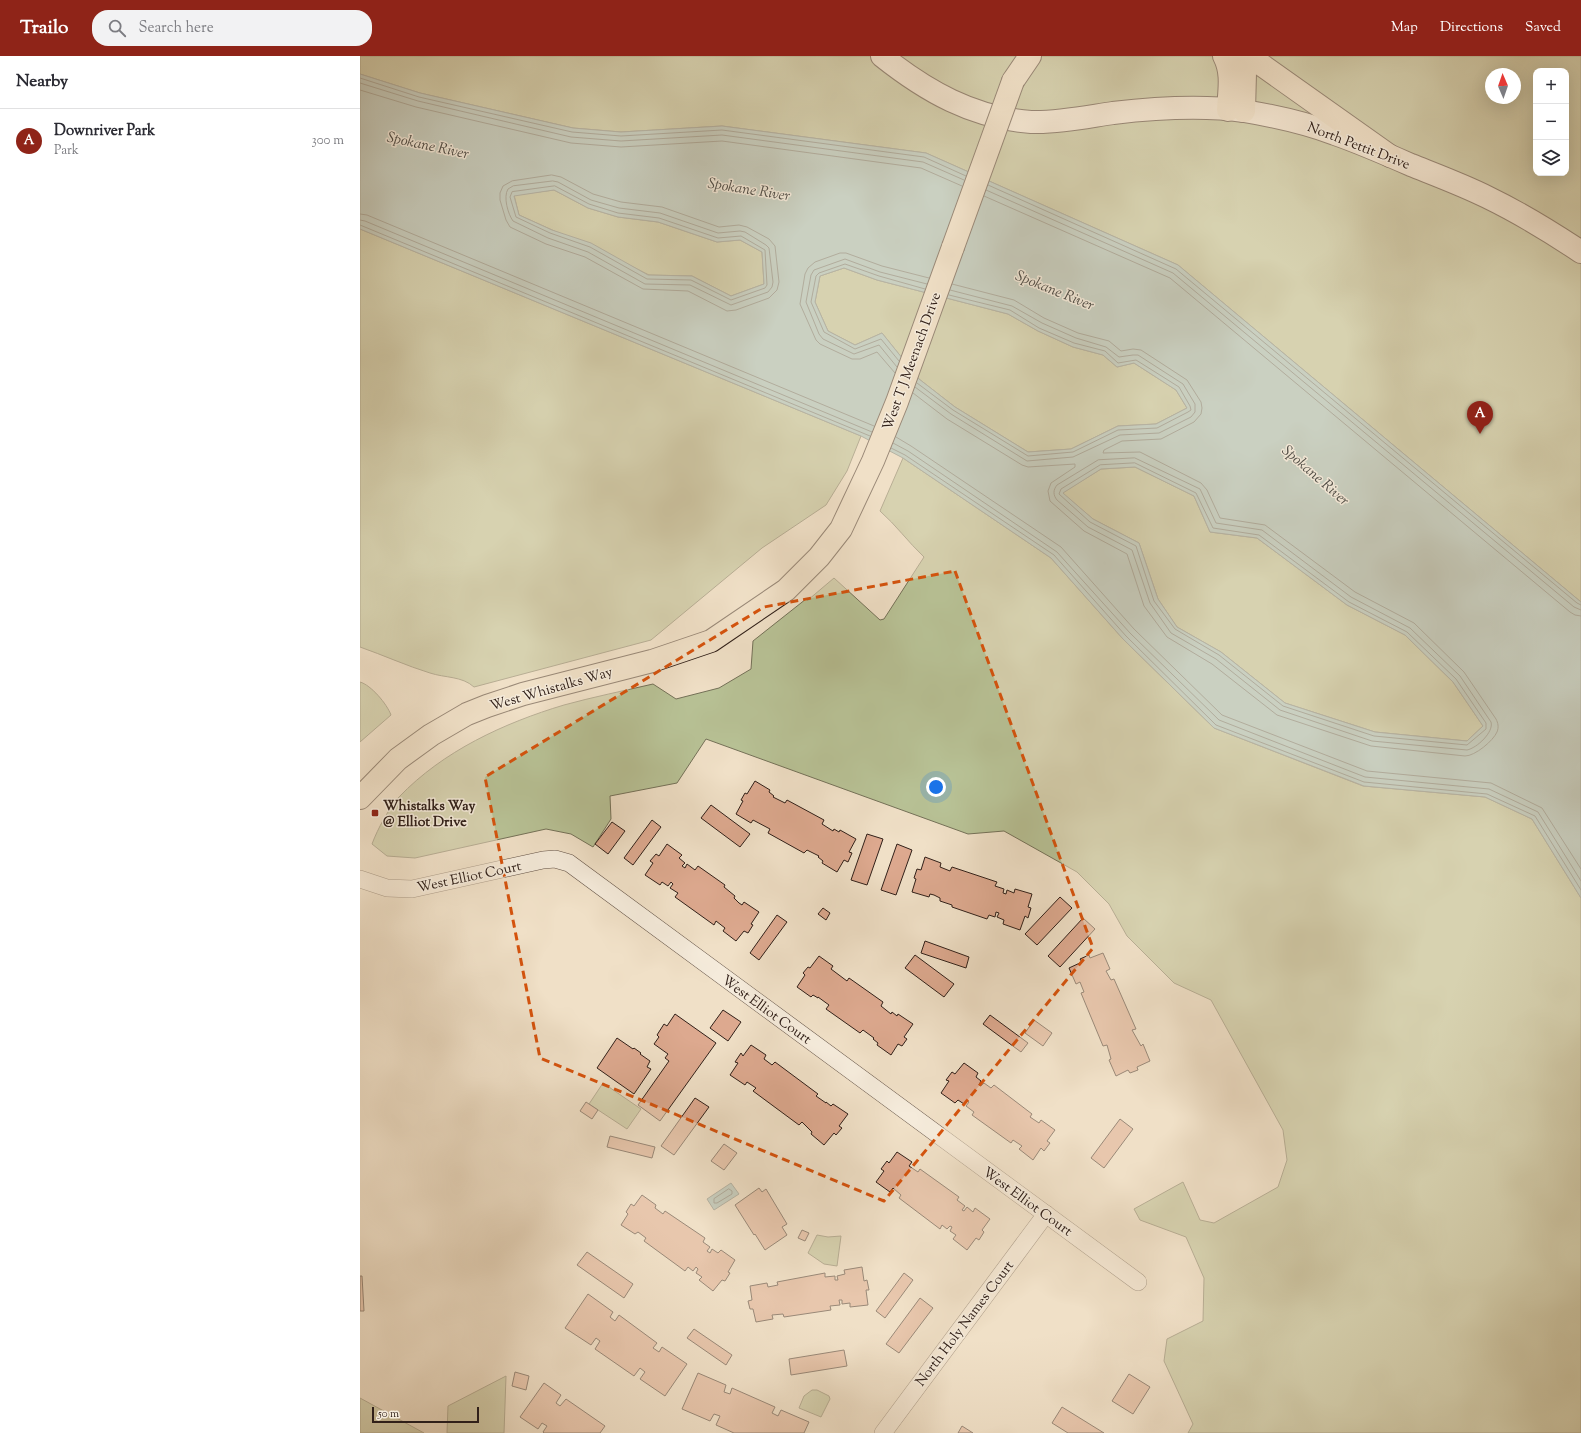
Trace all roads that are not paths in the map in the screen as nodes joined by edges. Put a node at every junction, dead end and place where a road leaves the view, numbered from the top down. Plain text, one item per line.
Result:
1 (882, 56) edge
2 (1018, 56) edge
3 (1023, 56) edge
4 (1030, 56) edge
5 (1224, 56) edge
6 (1240, 56) edge
7 (1249, 56) edge
8 (1013, 81) junction
9 (1236, 110) junction
10 (1390, 156) junction
11 (1581, 252) edge
12 (759, 609) joint
13 (360, 798) edge
14 (360, 879) edge
15 (1046, 1214) junction
16 (1138, 1282) dead end
17 (883, 1433) edge

1 - 9 street, North Pettit Drive
2 - 8 main road
3 - 8 main road
4 - 8 main road
5 - 9 main road
6 - 9 main road
7 - 10 main road
8 - 12 main road, West T J Meenach Drive, bridge
9 - 10 street, North Pettit Drive
10 - 11 street, North Pettit Drive
12 - 13 main road, West Whistalks Way
14 - 15 street, West Elliot Court
15 - 16 street, West Elliot Court
15 - 17 street, North Holy Names Court

